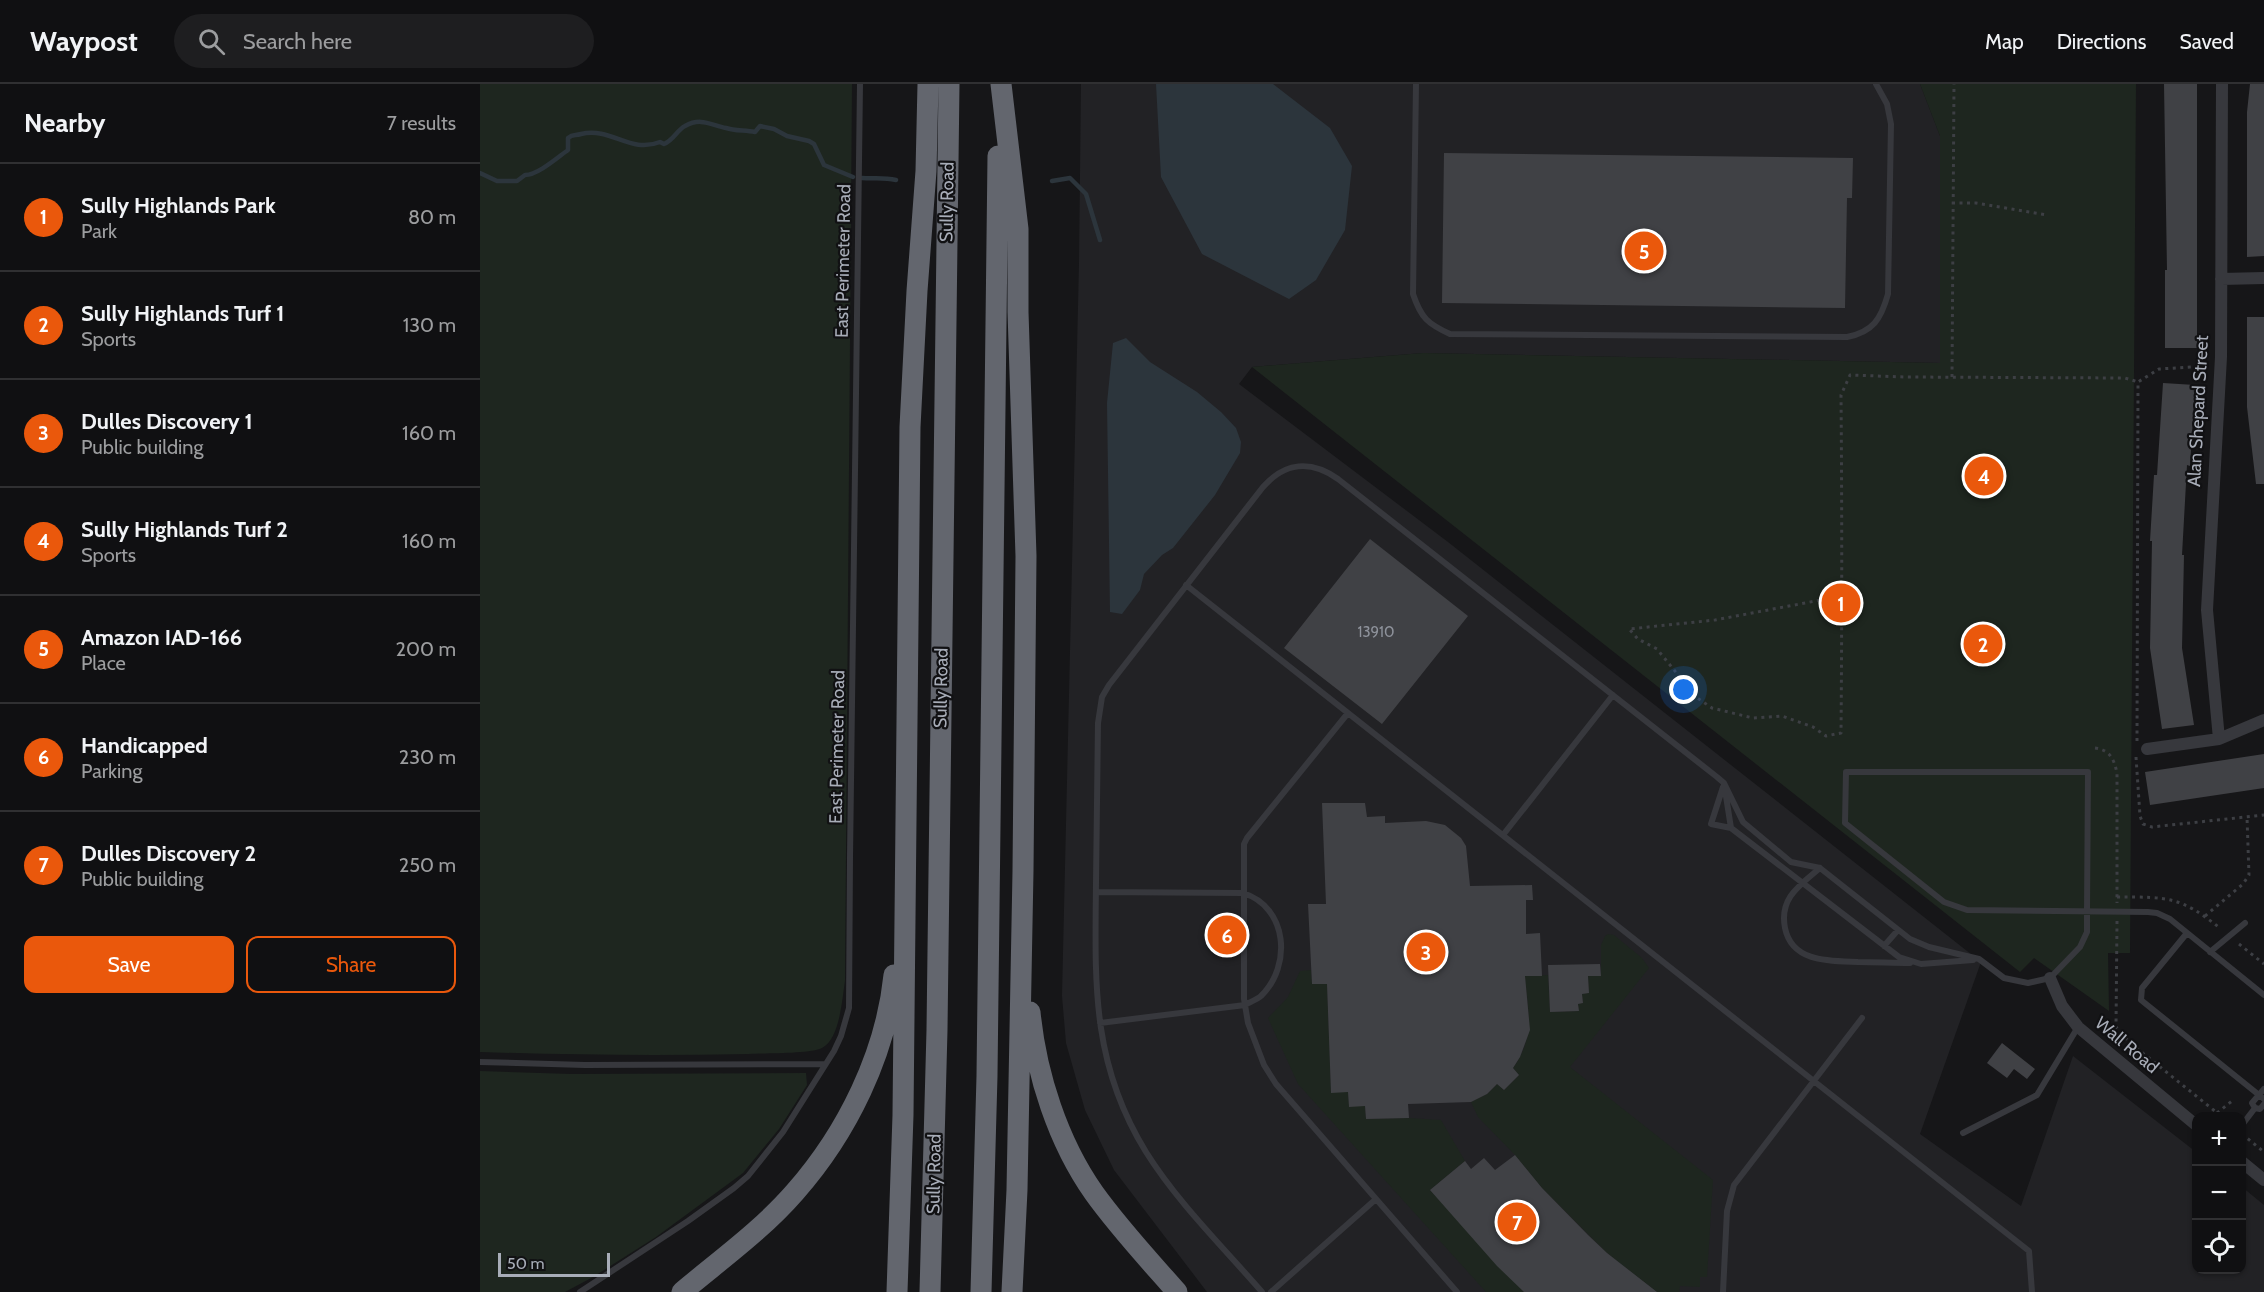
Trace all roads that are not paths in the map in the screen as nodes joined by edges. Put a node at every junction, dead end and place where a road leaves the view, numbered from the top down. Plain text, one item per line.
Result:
1 (860, 84) edge
2 (928, 84) edge
3 (948, 84) edge
4 (1000, 84) edge
5 (1416, 84) edge
6 (1876, 84) edge
7 (2222, 84) edge
8 (2264, 278) edge
9 (2221, 279) junction
10 (1186, 585) junction
11 (1613, 695) junction
12 (1348, 713) junction
13 (2264, 720) edge
14 (2219, 739) junction
15 (2147, 749) dead end
16 (1724, 783) junction
17 (1731, 828) junction
18 (1503, 835) junction
19 (906, 837) junction
20 (1820, 868) junction
21 (1023, 871) junction
22 (1802, 883) junction
23 (1096, 892) junction
24 (1243, 893) junction
25 (2087, 911) junction
26 (2244, 923) dead end
27 (1898, 930) junction
28 (2187, 933) junction
29 (1884, 946) junction
30 (2210, 952) junction
31 (1979, 959) junction
32 (1921, 964) junction
33 (2050, 978) junction
34 (2264, 995) edge
35 (1245, 1005) junction
36 (1862, 1018) dead end
37 (1100, 1023) junction
38 (2078, 1027) junction
39 (480, 1062) edge
40 (825, 1064) junction
41 (1813, 1080) junction
42 (2264, 1089) edge
43 (2261, 1097) edge
44 (2264, 1104) edge
45 (2255, 1108) junction
46 (2246, 1119) edge
47 (2192, 1122) edge
48 (1963, 1133) dead end
49 (2246, 1166) edge
50 (2264, 1180) edge
51 (1376, 1199) junction
52 (580, 1292) edge
53 (682, 1292) edge
54 (897, 1292) edge
55 (930, 1292) edge
56 (981, 1292) edge
57 (1012, 1292) edge
58 (1177, 1292) edge
59 (1262, 1292) edge
60 (1271, 1292) edge
61 (1457, 1292) edge
62 (1723, 1292) edge
63 (2032, 1292) edge

1 - 40 lane, East Perimeter Road
2 - 19 highway
3 - 55 highway, Sully Road
4 - 21 highway
4 - 56 highway
5 - 6 lane
7 - 9 street, Alan Shepard Street
8 - 9 street
9 - 14 street, Alan Shepard Street
10 - 11 lane
10 - 12 lane
10 - 23 lane
11 - 16 lane
11 - 18 lane
12 - 18 lane
12 - 24 lane
13 - 14 street
14 - 15 street
16 - 17 lane
16 - 17 lane
16 - 20 lane
17 - 22 lane
18 - 41 lane
19 - 53 highway
19 - 54 highway
20 - 22 lane
20 - 27 lane
21 - 57 highway
21 - 58 highway
22 - 29 lane
22 - 32 lane
23 - 24 lane
23 - 37 lane
24 - 35 lane
24 - 35 lane
25 - 25 lane
25 - 28 lane
25 - 33 lane
26 - 30 lane
27 - 29 lane
27 - 31 lane
28 - 30 lane
28 - 43 lane
29 - 32 lane
30 - 34 lane
31 - 32 lane
31 - 33 lane
33 - 38 street, Wall Road
35 - 37 lane
35 - 51 lane
36 - 41 lane
37 - 59 lane
38 - 47 street, Wall Road
38 - 48 lane
39 - 40 lane
40 - 52 lane, East Perimeter Road
41 - 62 lane
41 - 63 lane
42 - 43 lane
43 - 45 lane
44 - 45 lane
45 - 46 lane
49 - 50 street
51 - 60 lane
51 - 61 lane

